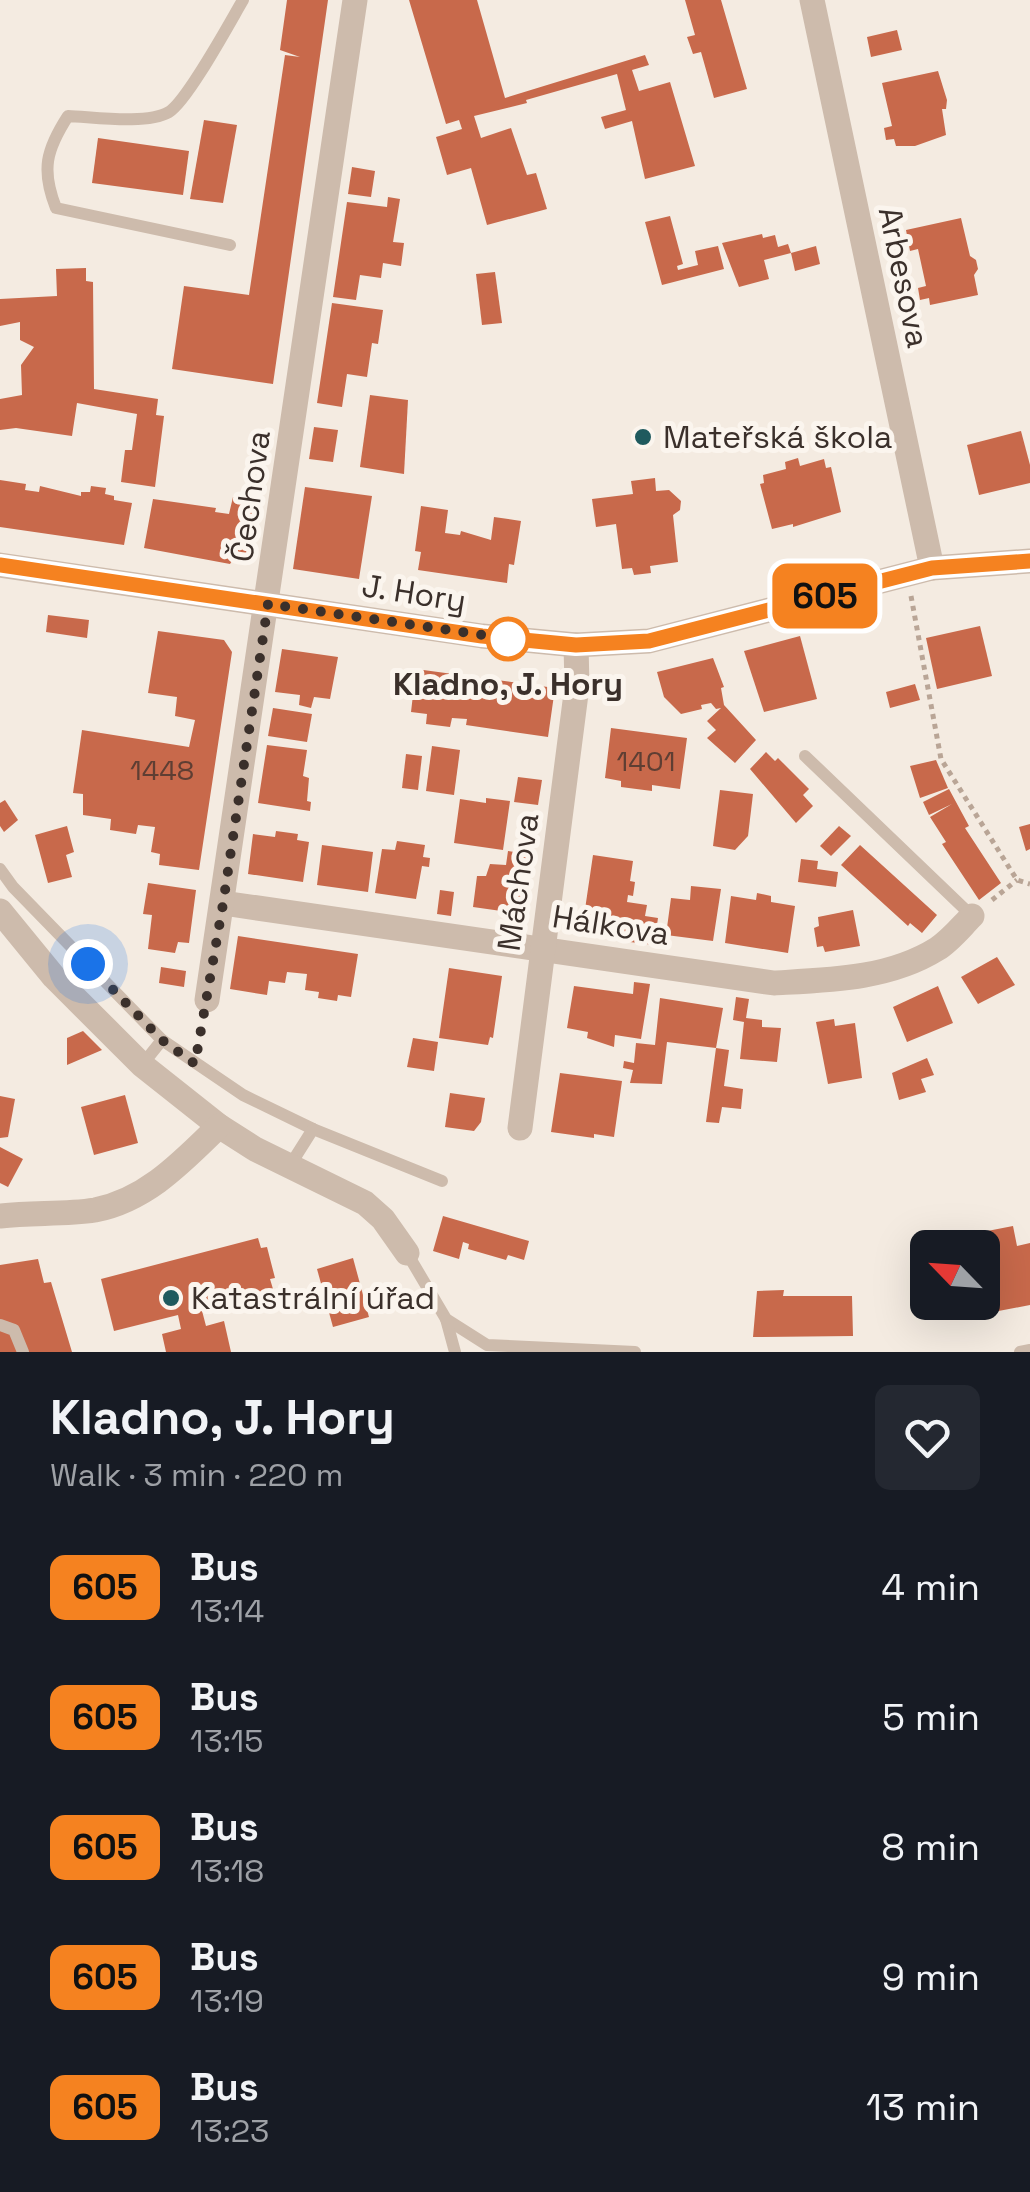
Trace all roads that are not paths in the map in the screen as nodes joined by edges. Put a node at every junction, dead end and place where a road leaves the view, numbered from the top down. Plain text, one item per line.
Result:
1 (243, 0) edge
2 (354, 0) edge
3 (812, 0) edge
4 (230, 244) dead end
5 (1030, 561) edge
6 (0, 565) edge
7 (920, 572) junction
8 (268, 604) junction
9 (576, 645) junction
10 (805, 756) dead end
11 (0, 869) edge
12 (223, 904) junction
13 (0, 911) edge
14 (972, 916) joint
15 (542, 948) junction
16 (208, 1000) dead end
17 (162, 1040) junction
18 (142, 1065) junction
19 (219, 1126) junction
20 (312, 1128) junction
21 (520, 1128) dead end
22 (290, 1168) junction
23 (442, 1182) dead end
24 (0, 1216) edge
25 (400, 1243) joint
26 (446, 1319) junction
27 (0, 1325) edge
28 (1030, 1350) edge
29 (23, 1352) edge
30 (456, 1352) edge
31 (635, 1352) edge
32 (1020, 1352) edge

1 - 4 lane
2 - 8 street, Čechova
3 - 7 street, Arbesova
5 - 7 street, J. Hory
6 - 8 street, J. Hory
7 - 9 street, J. Hory
8 - 9 street, J. Hory
8 - 12 street, Čechova
9 - 15 street, Máchova
10 - 14 lane
11 - 17 lane
12 - 15 street, Hálkova
12 - 16 street, Čechova
13 - 18 street
14 - 15 street, Hálkova
15 - 21 street, Máchova
17 - 18 lane
17 - 20 lane
18 - 19 street
19 - 22 street
19 - 24 street
20 - 22 lane
20 - 23 lane
22 - 25 street
25 - 26 lane
26 - 30 lane
26 - 31 lane
27 - 29 lane
28 - 32 lane

